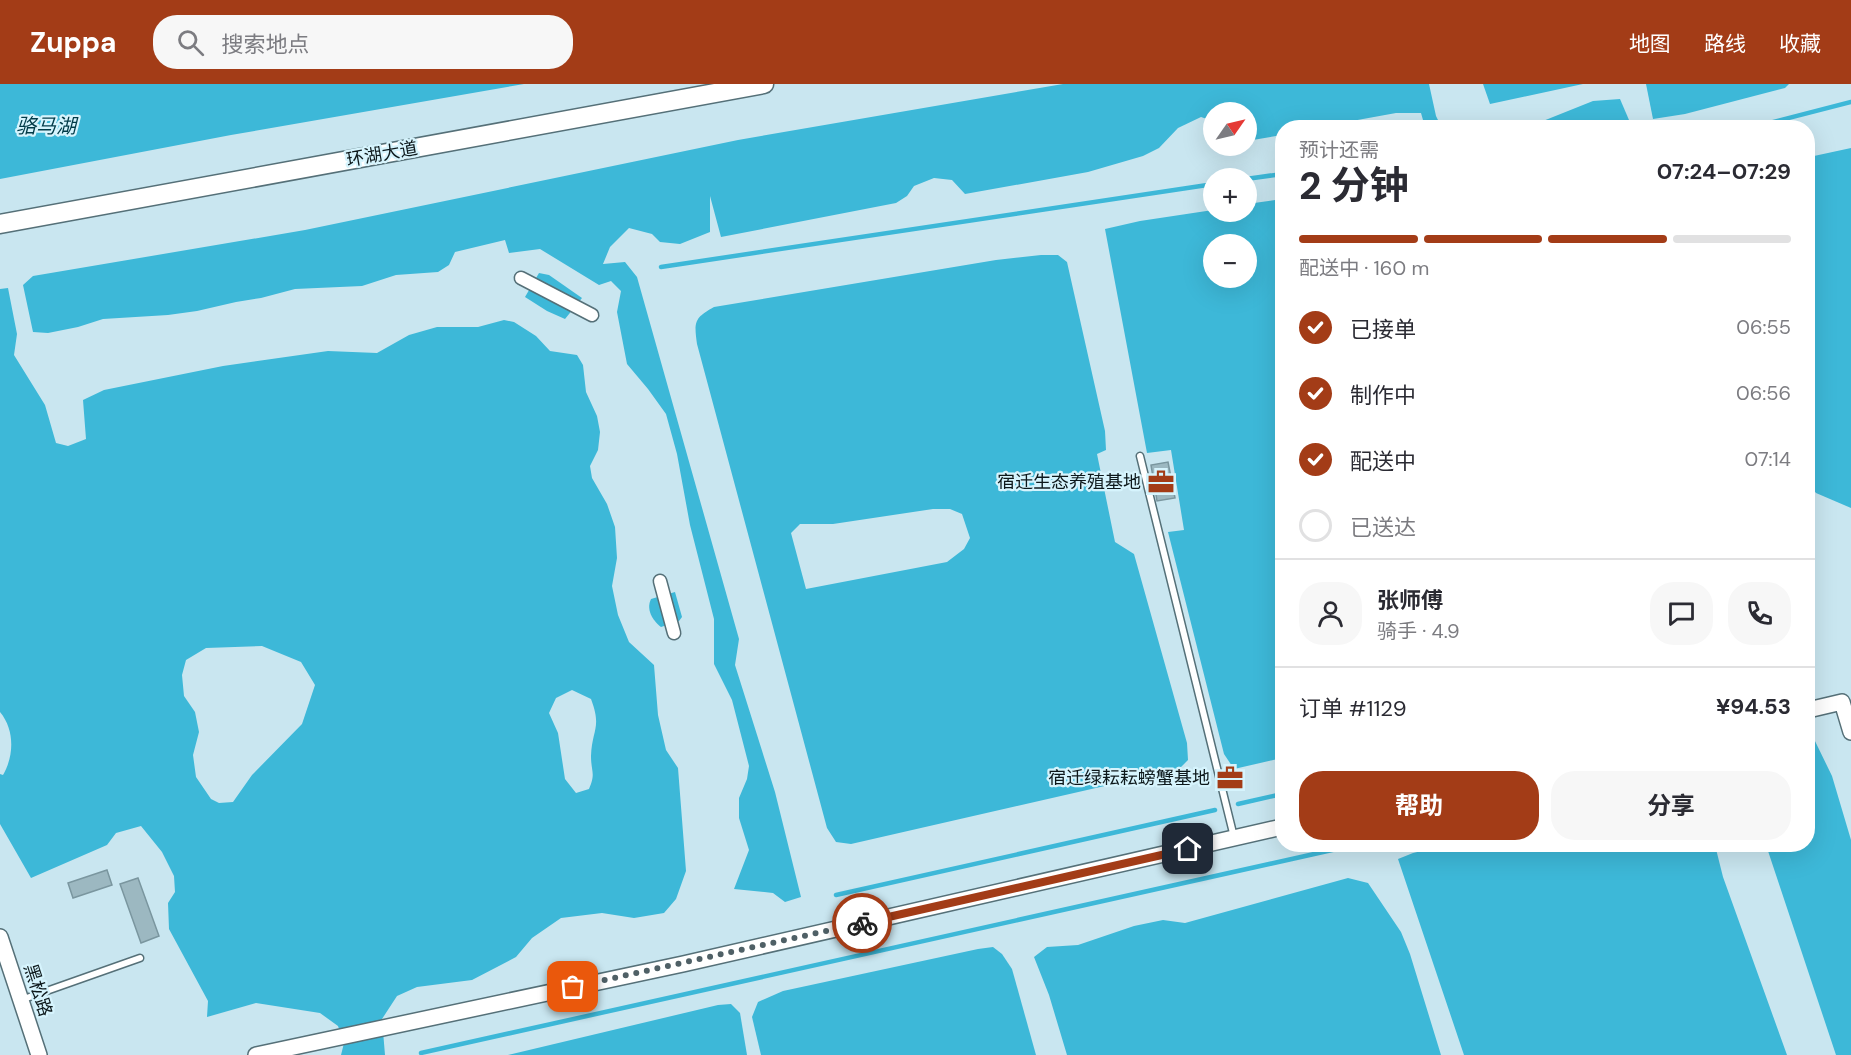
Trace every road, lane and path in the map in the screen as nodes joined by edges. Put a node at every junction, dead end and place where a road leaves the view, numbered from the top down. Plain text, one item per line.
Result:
1 (764, 84) edge
2 (0, 224) edge
3 (521, 278) dead end
4 (592, 315) dead end
5 (1140, 456) dead end
6 (660, 581) dead end
7 (674, 633) dead end
8 (1815, 708) edge
9 (1851, 732) edge
10 (1275, 829) edge
11 (1234, 838) junction
12 (0, 937) edge
13 (140, 958) dead end
14 (21, 1000) junction
15 (39, 1055) edge
16 (256, 1055) edge

1 - 2 main road, 环湖大道
3 - 4 street
5 - 11 lane
6 - 7 street
8 - 9 street
10 - 11 street
11 - 16 street
12 - 14 street, 黑松路
13 - 14 lane
14 - 15 street, 黑松路

